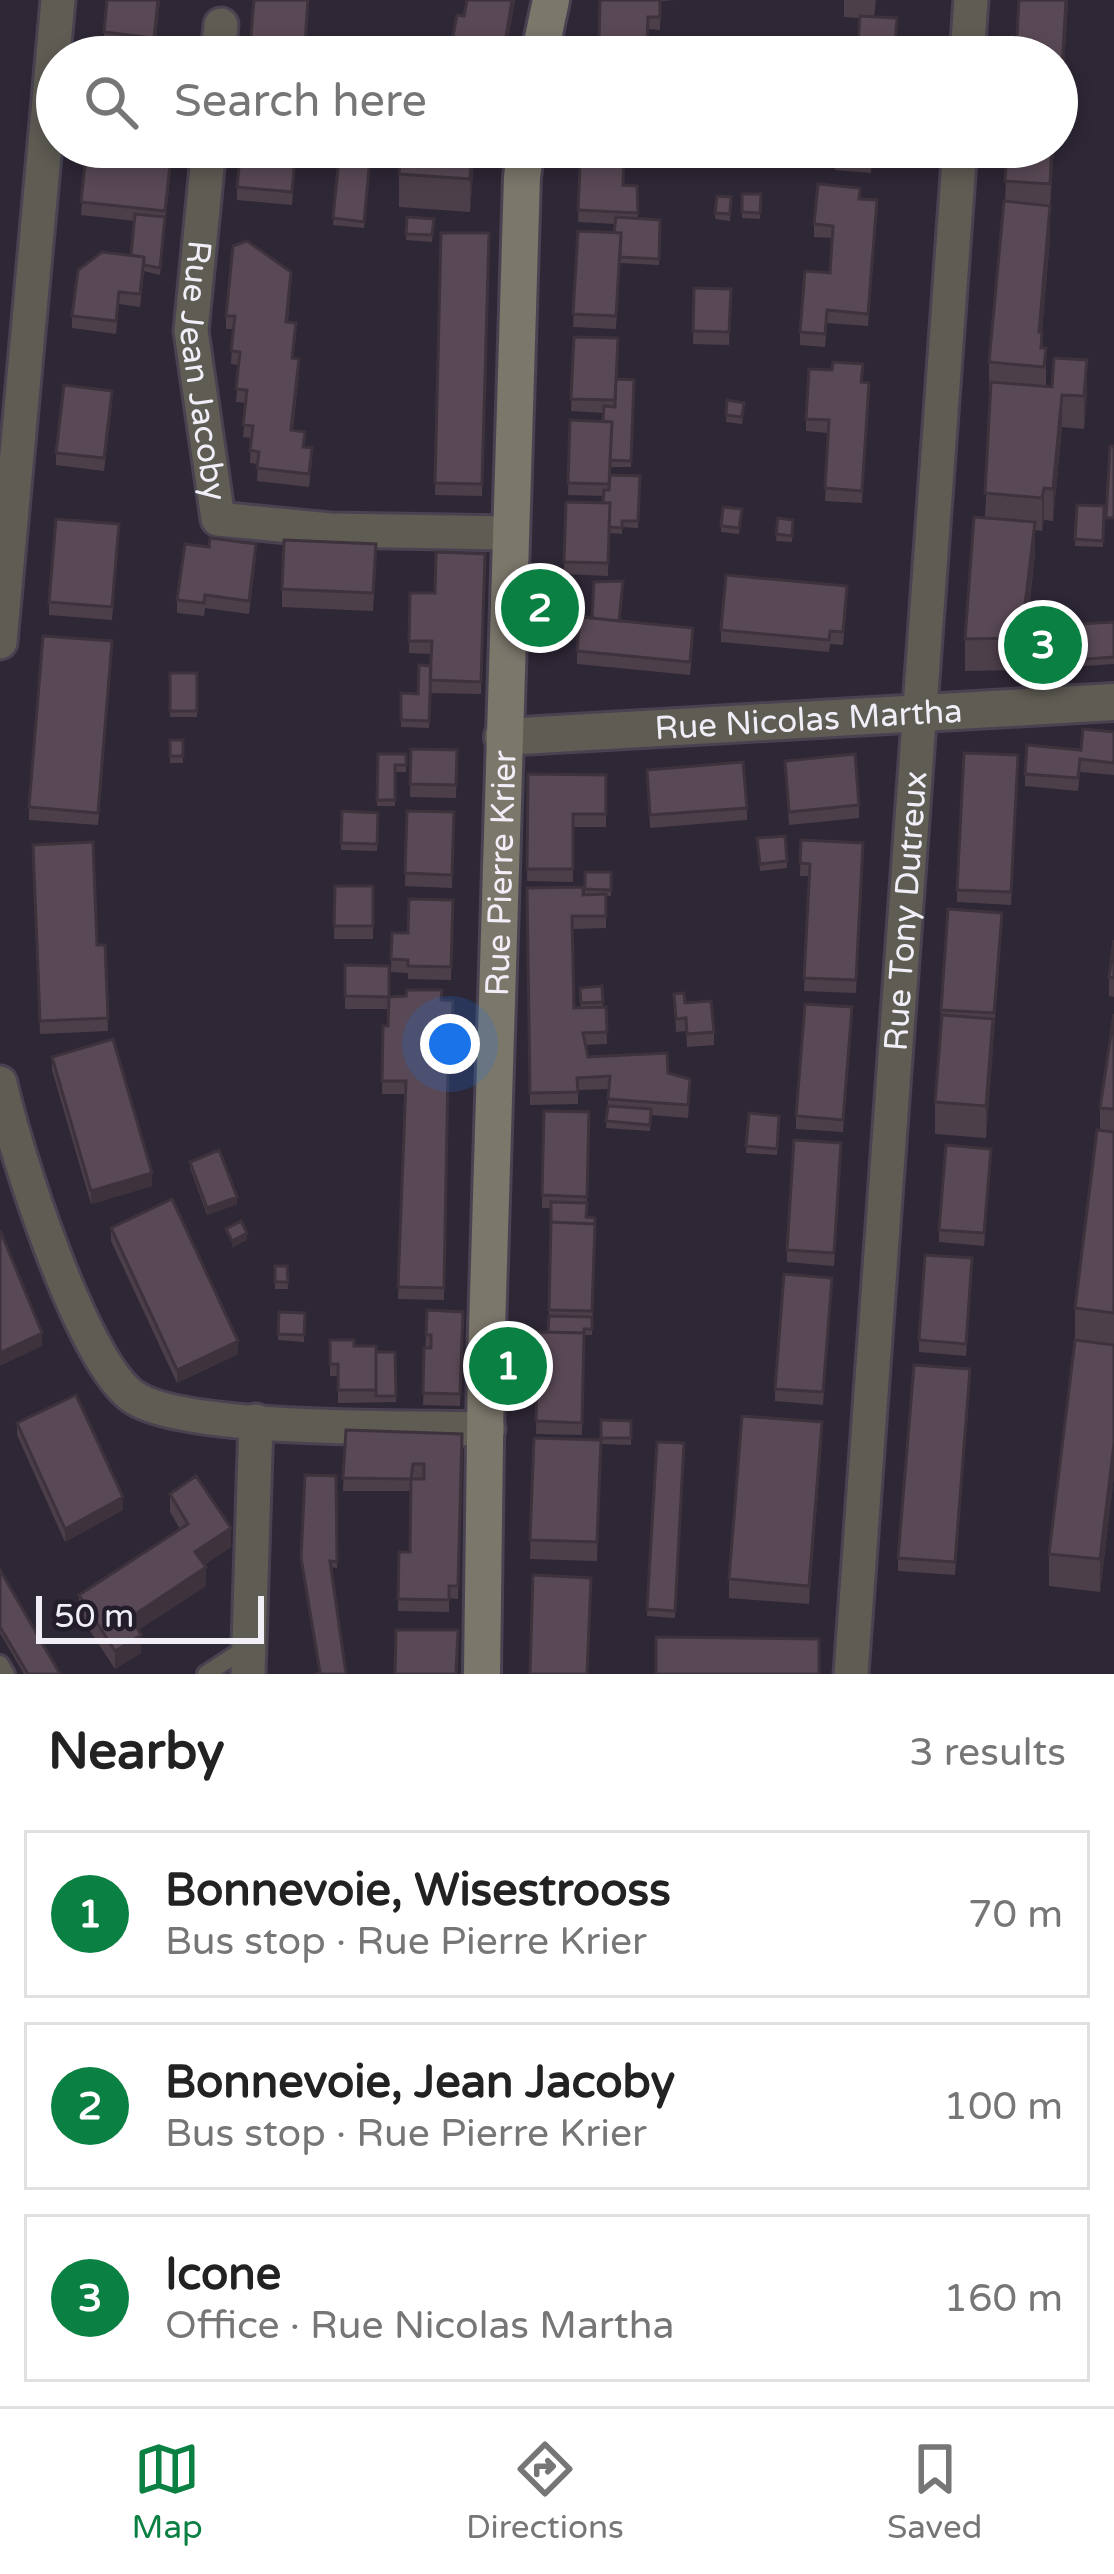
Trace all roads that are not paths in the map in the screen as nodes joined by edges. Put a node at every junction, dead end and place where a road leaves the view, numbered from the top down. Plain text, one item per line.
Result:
1 (58, 0) edge
2 (551, 0) edge
3 (970, 0) edge
4 (56, 36) edge
5 (543, 36) edge
6 (968, 36) edge
7 (46, 168) edge
8 (207, 168) edge
9 (525, 168) edge
10 (959, 168) edge
11 (510, 533) junction
12 (0, 642) edge
13 (1114, 702) edge
14 (920, 714) junction
15 (503, 737) junction
16 (0, 1083) edge
17 (256, 1421) junction
18 (488, 1429) junction
19 (249, 1660) edge
20 (0, 1664) edge
21 (6, 1674) edge
22 (206, 1674) edge
23 (482, 1674) edge
24 (851, 1674) edge

1 - 4 street
2 - 5 main road
3 - 6 street
7 - 12 street
8 - 11 street, Rue Jean Jacoby
9 - 11 main road, Rue Pierre Krier
10 - 14 street, Rue Tony Dutreux
11 - 15 main road, Rue Pierre Krier
13 - 14 street, Rue Nicolas Martha
14 - 15 street, Rue Nicolas Martha
14 - 24 street, Rue Tony Dutreux
15 - 18 main road, Rue Pierre Krier
16 - 17 street
17 - 18 street
17 - 19 street
18 - 23 main road, Rue Pierre Krier
19 - 22 lane
20 - 21 lane

